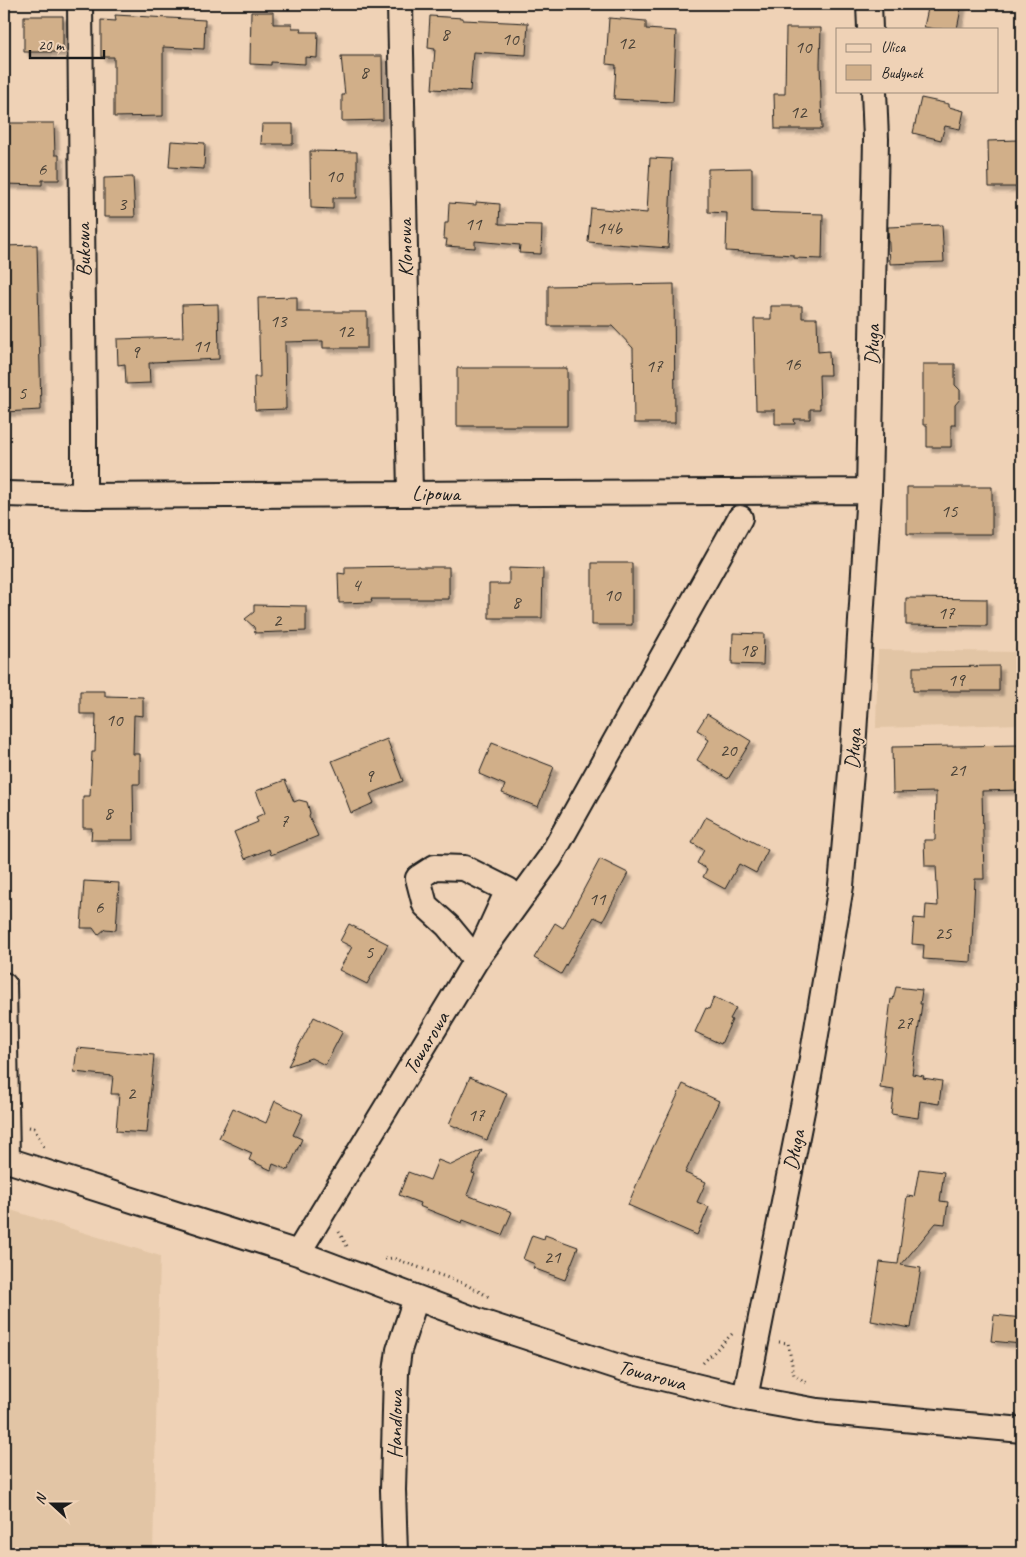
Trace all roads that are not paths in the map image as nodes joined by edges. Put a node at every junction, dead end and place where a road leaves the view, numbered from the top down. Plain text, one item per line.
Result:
1 (80, 4) edge
2 (400, 4) edge
3 (869, 4) edge
4 (870, 28) edge
5 (874, 92) edge
6 (869, 491) junction
7 (410, 493) junction
8 (4, 494) edge
9 (84, 496) junction
10 (740, 518) dead end
11 (4, 985) edge
12 (5, 1160) edge
13 (298, 1254) junction
14 (416, 1298) junction
15 (744, 1398) junction
16 (1022, 1430) edge
17 (395, 1553) edge

1 - 9 street, Bukowa
2 - 7 street, Klonowa
3 - 4 street
5 - 6 street, Długa
6 - 7 street, Lipowa
6 - 15 street, Długa
7 - 9 street, Lipowa
8 - 9 street, Lipowa
10 - 13 street, Towarowa
11 - 12 street
12 - 13 street, Towarowa
13 - 14 street, Towarowa
14 - 15 street, Towarowa
14 - 17 street, Handlowa
15 - 16 street, Towarowa

